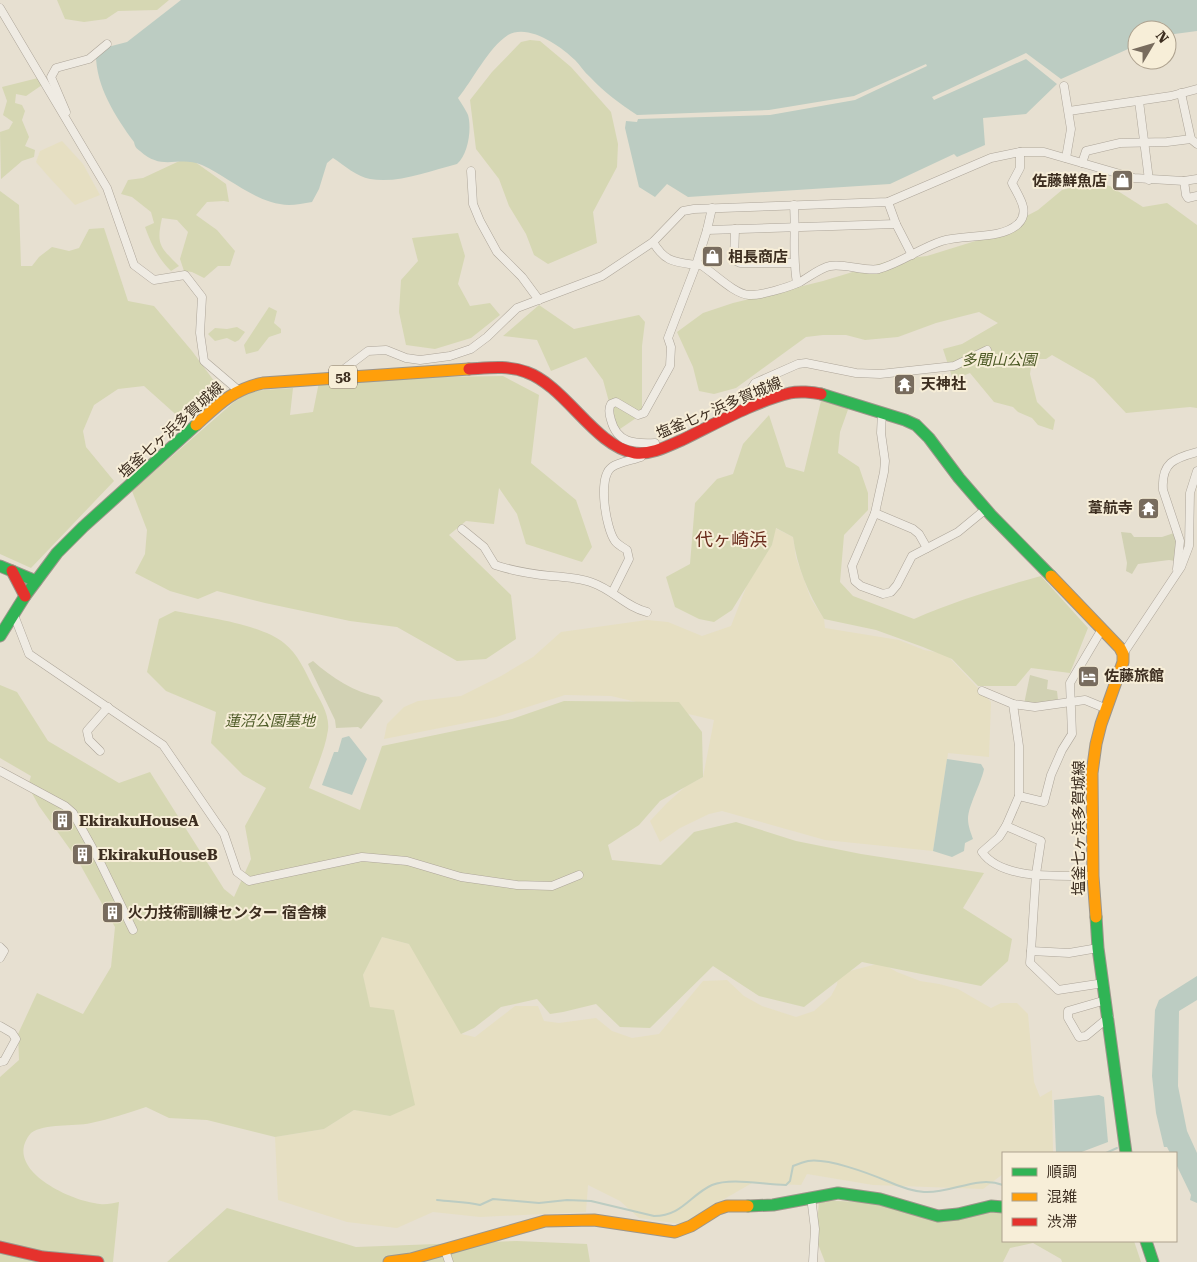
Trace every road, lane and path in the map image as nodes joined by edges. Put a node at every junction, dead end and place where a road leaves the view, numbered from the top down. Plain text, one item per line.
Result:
1 (0, 8) edge
2 (107, 44) dead end
3 (1064, 86) dead end
4 (1197, 88) edge
5 (1181, 93) junction
6 (1139, 100) junction
7 (1069, 111) junction
8 (73, 131) junction
9 (1194, 141) edge
10 (1144, 142) junction
11 (1020, 152) junction
12 (1066, 158) junction
13 (1082, 162) junction
14 (471, 171) dead end
15 (1197, 178) edge
16 (1150, 180) junction
17 (1184, 181) junction
18 (1197, 196) edge
19 (888, 202) junction
20 (794, 205) junction
21 (712, 208) junction
22 (896, 224) junction
23 (795, 228) junction
24 (735, 229) junction
25 (707, 230) junction
26 (653, 242) junction
27 (912, 255) junction
28 (794, 263) junction
29 (696, 265) junction
30 (798, 284) junction
31 (539, 300) junction
32 (987, 350) dead end
33 (337, 377) junction
34 (238, 390) junction
35 (754, 406) junction
36 (882, 412) junction
37 (657, 451) junction
38 (1197, 452) edge
39 (644, 453) junction
40 (1197, 471) edge
41 (986, 509) junction
42 (875, 512) junction
43 (462, 529) dead end
44 (927, 548) junction
45 (0, 566) edge
46 (12, 571) junction
47 (1174, 578) junction
48 (36, 581) junction
49 (613, 591) junction
50 (25, 596) junction
51 (647, 612) dead end
52 (14, 615) junction
53 (1102, 629) junction
54 (0, 636) edge
55 (1122, 654) junction
56 (982, 692) dead end
57 (1071, 702) junction
58 (1013, 704) junction
59 (108, 707) junction
60 (1107, 709) junction
61 (100, 751) dead end
62 (0, 770) edge
63 (1019, 796) junction
64 (1006, 826) junction
65 (1036, 874) junction
66 (579, 875) dead end
67 (1093, 876) junction
68 (134, 930) dead end
69 (0, 947) edge
70 (1098, 948) junction
71 (1031, 951) junction
72 (0, 958) edge
73 (1104, 983) junction
74 (1106, 1000) junction
75 (1108, 1017) junction
76 (0, 1026) edge
77 (0, 1062) edge
78 (1126, 1152) edge
79 (811, 1197) junction
80 (1002, 1207) edge
81 (1146, 1242) edge
82 (0, 1246) edge
83 (445, 1250) junction
84 (98, 1262) edge
85 (389, 1262) edge
86 (448, 1262) edge
87 (814, 1262) edge
88 (1152, 1262) edge

1 - 8 street
2 - 8 street
3 - 7 street
4 - 5 street
5 - 6 street
5 - 9 street
6 - 7 street
6 - 10 street
7 - 12 street
8 - 34 street
9 - 10 street
10 - 13 street
10 - 16 street
11 - 12 street
11 - 19 street
11 - 27 street
12 - 13 street
13 - 16 street
14 - 31 street
15 - 17 street
16 - 17 street
17 - 18 street
19 - 20 street
19 - 22 street
20 - 21 street
20 - 23 street
21 - 25 street
21 - 26 street
22 - 23 street
22 - 27 street
23 - 24 street
23 - 28 street
24 - 25 street
24 - 28 street
25 - 29 street
26 - 29 street
26 - 31 street
27 - 30 street
28 - 30 street
29 - 30 street
29 - 37 street
31 - 33 street
32 - 35 street
33 - 34 main road, 塩釜七ヶ浜多賀城線 / 58
33 - 39 main road, 塩釜七ヶ浜多賀城線 / 58
34 - 48 main road, 塩釜七ヶ浜多賀城線 / 58
35 - 36 main road, 塩釜七ヶ浜多賀城線 / 58
35 - 37 main road, 塩釜七ヶ浜多賀城線 / 58
36 - 41 main road, 塩釜七ヶ浜多賀城線 / 58
36 - 42 street
37 - 39 main road, 塩釜七ヶ浜多賀城線 / 58
38 - 47 street
39 - 49 street
40 - 47 street
41 - 44 street
41 - 53 main road, 塩釜七ヶ浜多賀城線 / 58
42 - 44 street
42 - 44 street
43 - 49 street
45 - 46 main road
46 - 48 main road
46 - 50 main road
47 - 55 street
48 - 50 main road, 塩釜七ヶ浜多賀城線 / 58
49 - 51 street
50 - 52 main road, 塩釜七ヶ浜多賀城線 / 58
52 - 54 main road, 塩釜七ヶ浜多賀城線 / 58
52 - 59 street
53 - 55 main road, 塩釜七ヶ浜多賀城線 / 58
53 - 57 street
55 - 60 main road, 塩釜七ヶ浜多賀城線
56 - 58 street
57 - 58 street
57 - 60 street
57 - 63 street
58 - 63 street
59 - 61 street
59 - 66 street
60 - 67 main road, 塩釜七ヶ浜多賀城線
62 - 68 street
63 - 64 street
64 - 65 street
64 - 65 street
65 - 67 street
65 - 71 street
67 - 70 main road, 塩釜七ヶ浜多賀城線
69 - 72 street
70 - 71 street
70 - 73 main road, 塩釜七ヶ浜多賀城線
71 - 73 street
73 - 74 main road, 塩釜七ヶ浜多賀城線
74 - 75 main road, 塩釜七ヶ浜多賀城線
74 - 75 street
75 - 78 main road, 塩釜七ヶ浜多賀城線
76 - 77 street
79 - 80 main road
79 - 83 main road
79 - 87 street
81 - 88 main road
82 - 84 main road
83 - 85 main road
83 - 86 street

